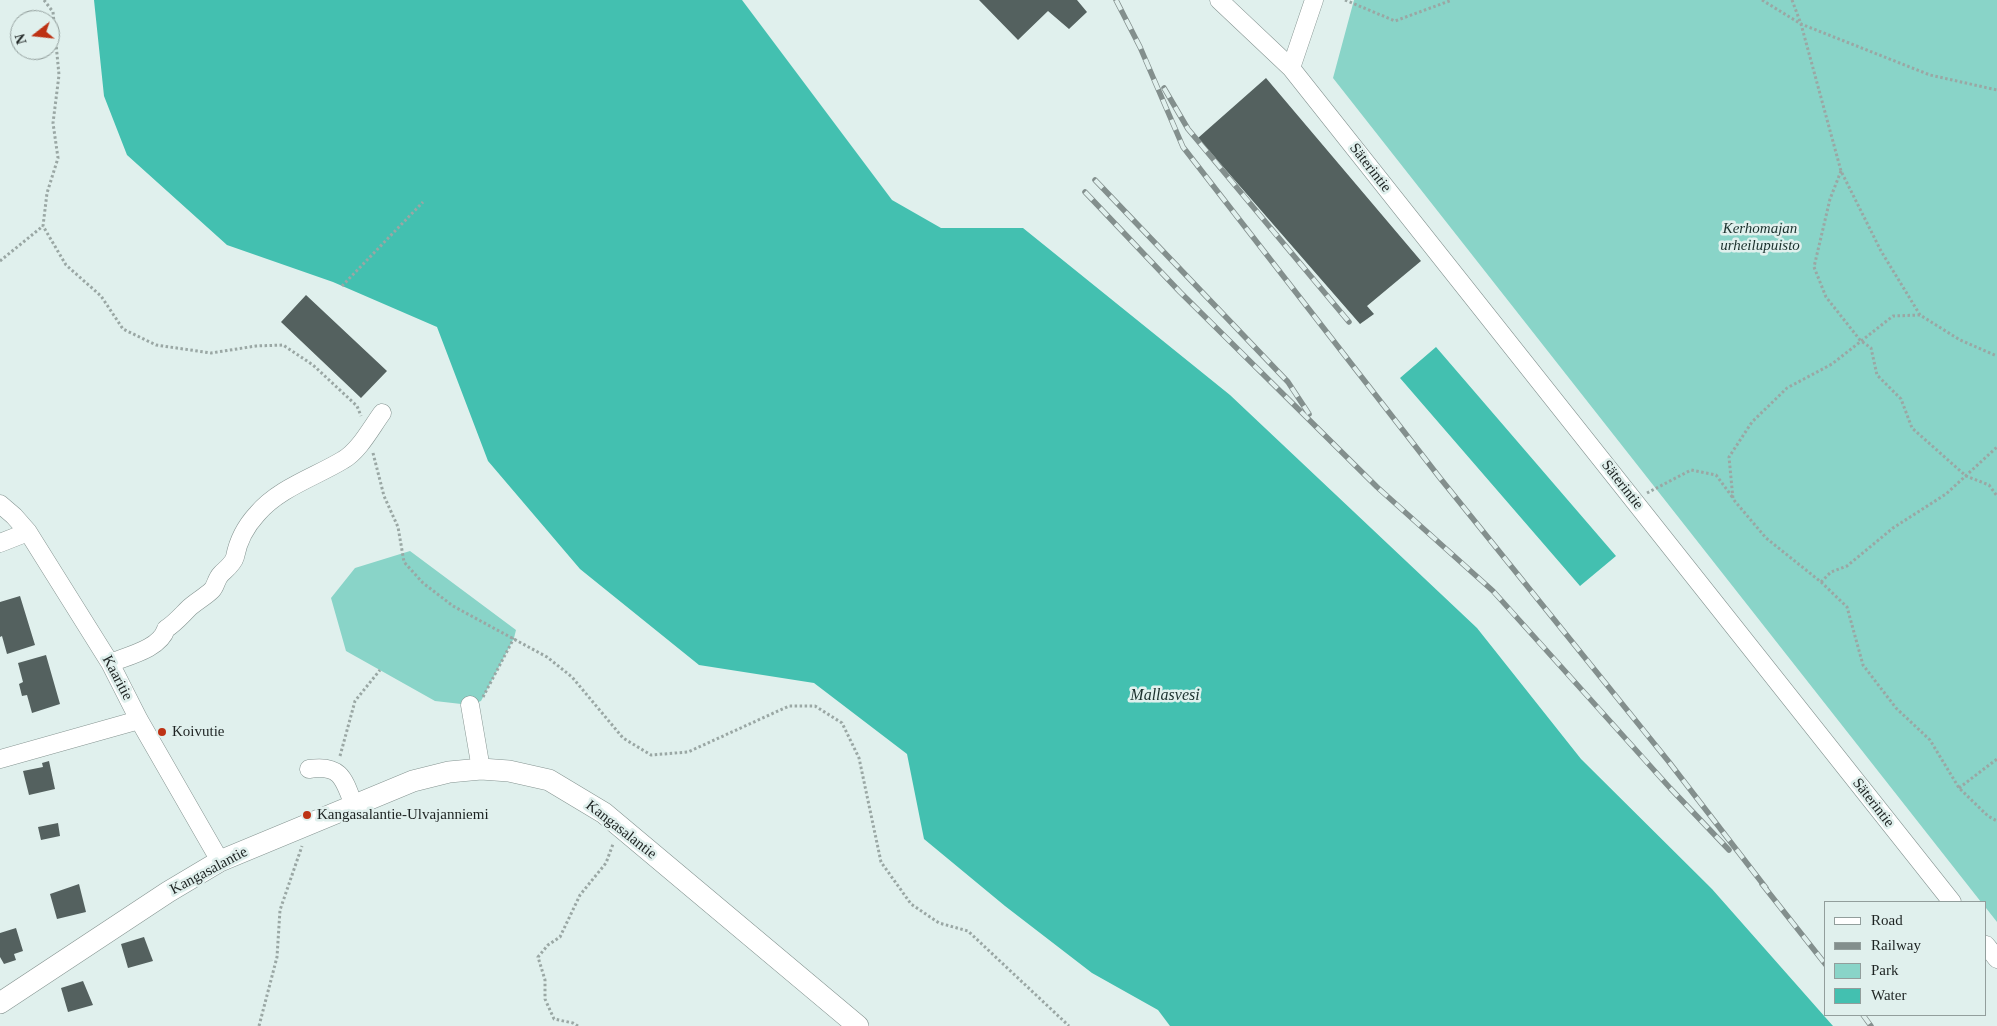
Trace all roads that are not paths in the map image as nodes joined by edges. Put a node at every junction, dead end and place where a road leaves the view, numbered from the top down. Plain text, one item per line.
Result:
1 (1219, 0) edge
2 (1314, 0) edge
3 (1291, 68) junction
4 (382, 413) dead end
5 (0, 504) edge
6 (28, 532) junction
7 (0, 543) edge
8 (110, 664) junction
9 (470, 705) road end
10 (139, 720) junction
11 (0, 759) edge
12 (481, 769) junction
13 (309, 770) dead end
14 (354, 806) junction
15 (220, 862) junction
16 (1951, 901) edge
17 (1987, 946) edge
18 (1997, 959) edge
19 (0, 1003) edge
20 (858, 1026) edge

1 - 3 street, Säterintie
2 - 3 street
3 - 16 street, Säterintie
4 - 8 street
5 - 6 street, Kaaritie
6 - 7 street
6 - 8 street, Kaaritie
8 - 10 street, Kaaritie
9 - 12 street
10 - 11 street
10 - 15 street, Kaaritie
12 - 14 main road, Kangasalantie
12 - 20 main road, Kangasalantie
13 - 14 street
14 - 15 main road, Kangasalantie
15 - 19 main road, Kangasalantie
17 - 18 street

